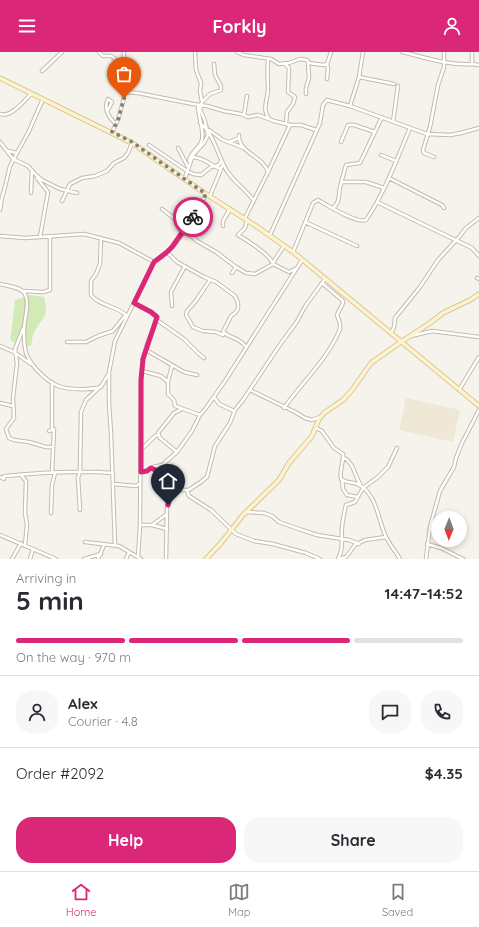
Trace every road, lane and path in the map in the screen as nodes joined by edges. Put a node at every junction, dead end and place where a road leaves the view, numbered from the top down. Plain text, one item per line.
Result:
1 (62, 52) edge
2 (99, 52) edge
3 (124, 52) edge
4 (195, 52) edge
5 (237, 52) edge
6 (331, 52) edge
7 (363, 52) edge
8 (402, 52) edge
9 (444, 52) edge
10 (472, 52) edge
11 (268, 59) junction
12 (308, 62) junction
13 (444, 62) junction
14 (214, 64) dead end
15 (285, 64) junction
16 (327, 64) junction
17 (472, 64) junction
18 (479, 65) edge
19 (123, 69) junction
20 (42, 71) dead end
21 (360, 77) junction
22 (0, 78) edge
23 (327, 79) dead end
24 (394, 84) dead end
25 (398, 86) dead end
26 (123, 92) junction
27 (31, 94) junction
28 (306, 94) dead end
29 (246, 96) dead end
30 (43, 99) junction
31 (200, 104) junction
32 (350, 106) junction
33 (107, 112) junction
34 (0, 114) edge
35 (244, 115) junction
36 (382, 118) junction
37 (269, 119) junction
38 (393, 122) junction
39 (200, 123) junction
40 (116, 124) junction
41 (286, 124) junction
42 (290, 125) junction
43 (410, 128) junction
44 (479, 128) edge
45 (208, 129) junction
46 (316, 130) junction
47 (112, 132) junction
48 (375, 132) junction
49 (427, 134) junction
50 (218, 137) junction
51 (212, 139) junction
52 (0, 142) edge
53 (132, 142) junction
54 (229, 142) junction
55 (342, 142) dead end
56 (204, 143) junction
57 (149, 145) dead end
58 (178, 148) dead end
59 (244, 148) junction
60 (7, 151) junction
61 (17, 153) junction
62 (382, 155) dead end
63 (192, 157) junction
64 (434, 157) dead end
65 (13, 159) junction
66 (221, 160) junction
67 (396, 161) junction
68 (223, 164) junction
69 (214, 166) junction
70 (188, 168) junction
71 (221, 168) junction
72 (32, 170) junction
73 (268, 172) junction
74 (36, 175) junction
75 (185, 178) junction
76 (389, 178) junction
77 (341, 183) junction
78 (384, 188) junction
79 (66, 190) junction
80 (31, 193) dead end
81 (77, 193) dead end
82 (208, 195) junction
83 (1, 197) edge
84 (62, 201) dead end
85 (254, 201) junction
86 (377, 202) junction
87 (333, 208) junction
88 (444, 208) dead end
89 (162, 209) dead end
90 (230, 209) junction
91 (0, 210) edge
92 (479, 218) edge
93 (246, 219) junction
94 (305, 222) junction
95 (223, 226) dead end
96 (185, 230) junction
97 (270, 235) junction
98 (0, 236) edge
99 (50, 236) junction
100 (40, 237) junction
101 (101, 238) junction
102 (456, 240) junction
103 (284, 246) junction
104 (357, 246) dead end
105 (167, 252) junction
106 (293, 252) junction
107 (479, 256) edge
108 (302, 260) junction
109 (154, 262) junction
110 (273, 264) junction
111 (185, 266) junction
112 (298, 266) junction
113 (236, 267) junction
114 (232, 273) dead end
115 (326, 279) junction
116 (210, 280) junction
117 (322, 283) junction
118 (0, 284) edge
119 (22, 290) junction
120 (479, 294) edge
121 (134, 303) junction
122 (172, 306) dead end
123 (128, 316) junction
124 (157, 320) junction
125 (24, 328) junction
126 (391, 333) junction
127 (223, 335) dead end
128 (410, 336) junction
129 (479, 337) edge
130 (67, 342) dead end
131 (401, 342) junction
132 (0, 346) edge
133 (246, 347) junction
134 (146, 350) junction
135 (15, 353) junction
136 (479, 357) edge
137 (204, 358) dead end
138 (32, 365) junction
139 (172, 366) junction
140 (109, 372) junction
141 (142, 372) junction
142 (197, 375) dead end
143 (52, 381) junction
144 (168, 382) junction
145 (101, 387) junction
146 (250, 390) junction
147 (459, 390) junction
148 (214, 397) junction
149 (0, 403) edge
150 (13, 406) junction
151 (479, 406) edge
152 (284, 408) junction
153 (183, 409) junction
154 (479, 410) edge
155 (234, 411) junction
156 (200, 415) junction
157 (321, 417) junction
158 (316, 428) junction
159 (158, 435) junction
160 (53, 447) junction
161 (397, 448) dead end
162 (141, 450) junction
163 (177, 452) junction
164 (343, 457) junction
165 (151, 468) junction
166 (80, 471) junction
167 (112, 472) junction
168 (141, 472) junction
169 (54, 473) junction
170 (21, 475) junction
171 (0, 477) edge
172 (342, 480) junction
173 (173, 482) junction
174 (113, 484) junction
175 (140, 484) junction
176 (360, 485) junction
177 (363, 488) junction
178 (187, 491) junction
179 (358, 497) junction
180 (80, 510) dead end
181 (247, 512) junction
182 (51, 513) dead end
183 (167, 514) junction
184 (140, 525) junction
185 (152, 525) junction
186 (167, 529) junction
187 (231, 530) junction
188 (0, 535) edge
189 (386, 537) junction
190 (343, 539) junction
191 (85, 542) dead end
192 (21, 543) junction
193 (359, 544) junction
194 (427, 544) junction
195 (104, 545) junction
196 (25, 546) junction
197 (115, 546) junction
198 (33, 549) junction
199 (129, 552) junction
200 (100, 554) junction
201 (138, 557) junction
202 (12, 559) edge
203 (30, 559) edge
204 (56, 559) edge
205 (84, 559) edge
206 (98, 559) edge
207 (126, 559) edge
208 (141, 559) edge
209 (166, 559) edge
210 (207, 559) edge
211 (320, 559) edge
212 (338, 559) edge
213 (400, 559) edge
214 (426, 559) edge
215 (463, 559) edge

1 - 20 street
2 - 19 street
3 - 19 street
4 - 31 street
5 - 11 street
6 - 16 street
7 - 21 street
8 - 13 street
9 - 13 street
10 - 17 street
11 - 15 street
11 - 37 street
12 - 15 street
12 - 16 street
12 - 28 street
13 - 17 street
13 - 49 street
14 - 31 street
15 - 41 street
16 - 23 street
17 - 18 street
19 - 26 street
21 - 24 street
21 - 32 street
22 - 27 street
25 - 38 street
26 - 31 street
26 - 40 street
27 - 30 street
27 - 34 street
29 - 35 street
30 - 47 street
30 - 61 street
31 - 35 street
31 - 39 street
31 - 45 street
32 - 36 street
32 - 46 street
33 - 33 street
33 - 40 street
35 - 37 street
36 - 38 street
36 - 48 street
37 - 41 street
38 - 43 street
39 - 45 street
39 - 70 street
40 - 47 street
41 - 42 street
42 - 46 street
42 - 73 street
43 - 49 street
43 - 67 street
44 - 49 street
45 - 50 street
45 - 51 street
45 - 56 street
46 - 97 street
47 - 53 street
48 - 55 street
48 - 77 street
49 - 64 street
50 - 51 street
50 - 54 street
51 - 56 street
51 - 66 street
52 - 60 street
53 - 75 street
53 - 79 street
54 - 59 street
54 - 59 street
56 - 63 street
57 - 70 street
58 - 70 street
59 - 73 street
60 - 61 street
60 - 65 street
61 - 65 street
62 - 67 street
63 - 69 street
63 - 70 street
65 - 72 street
65 - 83 street
66 - 68 street
66 - 69 street
67 - 76 street
68 - 71 street
68 - 85 street
69 - 70 street
69 - 71 street
70 - 75 street
71 - 82 street
72 - 74 street
72 - 80 street
73 - 85 street
74 - 79 street
74 - 100 street
75 - 82 street
76 - 78 street
76 - 88 street
77 - 78 street
77 - 87 street
78 - 86 street
79 - 81 street
79 - 84 street
82 - 90 street
82 - 96 street
83 - 91 street
85 - 93 street
86 - 87 street
86 - 102 street
87 - 94 street
89 - 96 street
90 - 93 street
90 - 95 street
92 - 102 street
93 - 97 street
93 - 110 street
94 - 104 street
94 - 106 street
96 - 105 street
96 - 113 street
97 - 103 street
98 - 100 street
99 - 100 street
99 - 101 street
99 - 119 street
101 - 109 street
101 - 123 street
102 - 107 street
102 - 126 street
103 - 106 street
103 - 110 street
105 - 109 street
105 - 111 street
106 - 108 street
108 - 112 street
108 - 115 street
109 - 121 street
110 - 112 street
110 - 113 street
111 - 116 street
111 - 122 street
112 - 133 street
113 - 114 street
115 - 117 street
115 - 126 street
116 - 127 street
116 - 133 street
117 - 146 street
117 - 152 street
118 - 119 street
119 - 125 street
120 - 128 street
121 - 123 street
121 - 124 street
123 - 130 street
123 - 140 street
124 - 134 street
124 - 137 street
125 - 135 street
125 - 138 street
126 - 131 street
128 - 129 street
128 - 131 street
131 - 147 street
131 - 157 street
132 - 135 street
133 - 148 street
134 - 139 street
134 - 141 street
135 - 138 street
135 - 150 street
136 - 147 street
138 - 143 street
139 - 142 street
139 - 144 street
140 - 145 street
140 - 167 street
141 - 144 street
141 - 162 street
143 - 145 street
143 - 160 street
144 - 153 street
145 - 166 street
146 - 152 street
146 - 155 street
147 - 151 street
148 - 155 street
148 - 156 street
149 - 150 street
150 - 160 street
152 - 157 street
153 - 156 street
153 - 159 street
154 - 194 street
155 - 178 street
156 - 163 street
157 - 158 street
158 - 164 street
158 - 181 street
159 - 162 street
159 - 163 street
160 - 169 street
161 - 177 street
162 - 168 street
163 - 165 street
164 - 172 street
164 - 176 street
165 - 168 street
165 - 173 street
166 - 167 street
166 - 169 street
166 - 180 street
167 - 174 street
168 - 175 street
169 - 170 street
169 - 182 street
170 - 171 street
170 - 196 street
172 - 176 street
172 - 179 street
173 - 178 street
173 - 183 street
174 - 175 street
174 - 197 street
175 - 184 street
176 - 177 street
177 - 179 street
177 - 189 street
178 - 187 street
179 - 190 street
181 - 187 street
181 - 190 street
183 - 185 street
183 - 186 street
184 - 185 street
184 - 201 street
185 - 186 street
186 - 209 street
187 - 210 street
187 - 211 street
188 - 192 street
189 - 193 street
189 - 213 street
190 - 193 street
190 - 212 street
191 - 195 street
192 - 196 street
192 - 202 street
193 - 212 street
194 - 214 street
194 - 215 street
195 - 197 street
195 - 200 street
196 - 198 street
197 - 199 street
198 - 203 street
198 - 204 street
199 - 201 street
199 - 207 street
200 - 205 street
200 - 206 street
201 - 208 street

